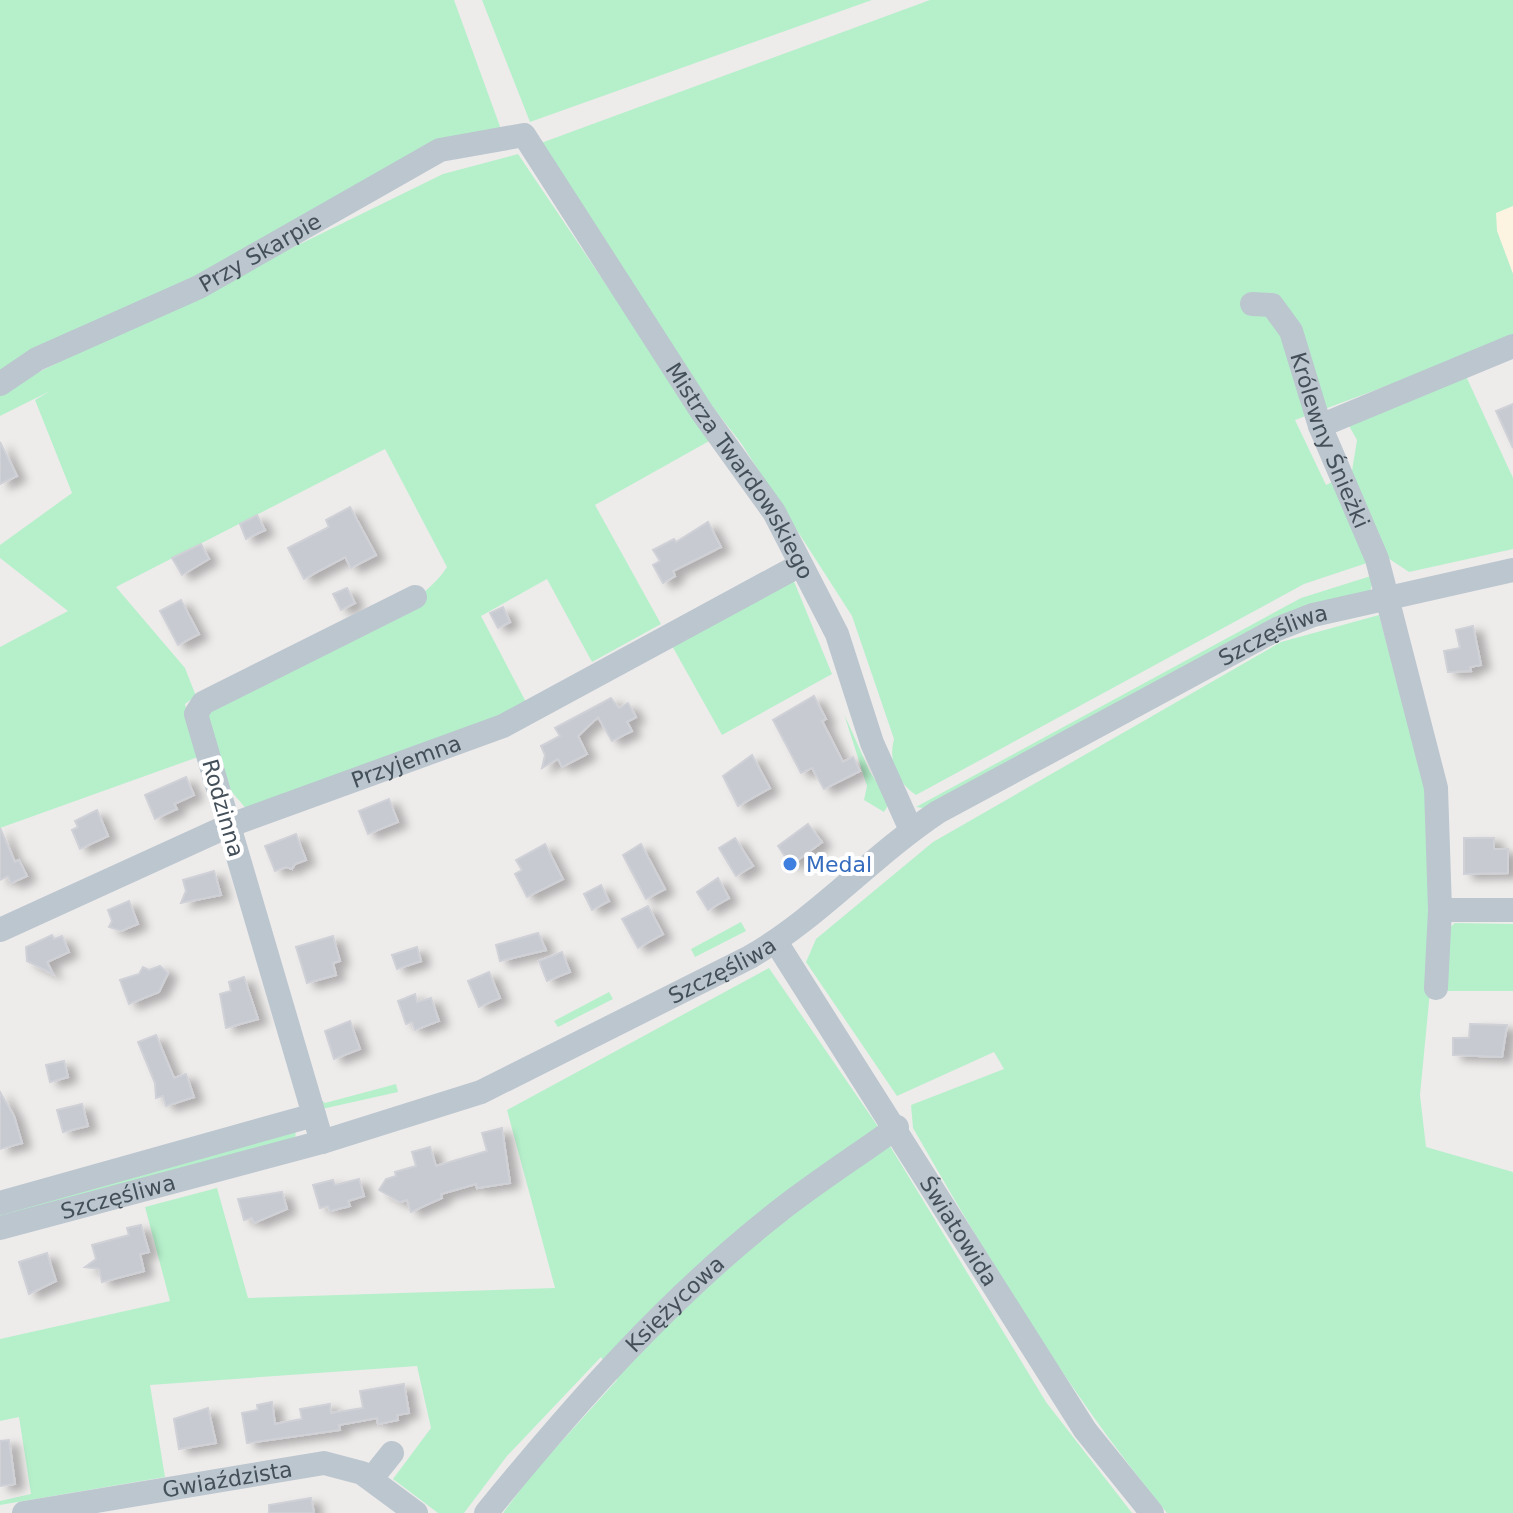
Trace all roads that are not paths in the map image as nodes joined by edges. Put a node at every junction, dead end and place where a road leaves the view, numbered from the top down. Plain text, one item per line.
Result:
1 (524, 135) joint
2 (1252, 304) dead end
3 (1513, 346) edge
4 (0, 384) edge
5 (1320, 426) junction
6 (800, 565) junction
7 (1513, 570) edge
8 (415, 597) dead end
9 (1388, 597) junction
10 (228, 826) junction
11 (911, 830) junction
12 (1440, 910) junction
13 (1513, 910) edge
14 (0, 930) edge
15 (776, 942) junction
16 (1436, 988) dead end
17 (314, 1115) junction
18 (897, 1127) junction
19 (322, 1142) junction
20 (0, 1203) edge
21 (0, 1228) edge
22 (392, 1453) dead end
23 (372, 1478) junction
24 (84, 1508) edge
25 (24, 1513) edge
26 (416, 1513) edge
27 (486, 1513) edge
28 (1152, 1513) edge

1 - 4 street, Przy Skarpie
1 - 6 street, Mistrza Twardowskiego
2 - 5 street, Królewny Śnieżki
3 - 5 street
5 - 9 street, Królewny Śnieżki
6 - 10 street, Przyjemna
6 - 11 street, Mistrza Twardowskiego
7 - 9 street, Szczęśliwa
8 - 10 street, Rodzinna
9 - 11 street, Szczęśliwa
9 - 12 street
10 - 14 street, Przyjemna
10 - 17 street, Rodzinna
11 - 15 street, Szczęśliwa
12 - 13 street
12 - 16 street
15 - 18 street, Światowida
15 - 19 street, Szczęśliwa
17 - 19 street, Rodzinna
17 - 20 street
18 - 27 street, Księżycowa
18 - 28 street, Światowida
19 - 21 street, Szczęśliwa
22 - 23 street
23 - 24 street, Gwiaździsta
23 - 26 street, Gwiaździsta
24 - 25 street, Gwiaździsta

